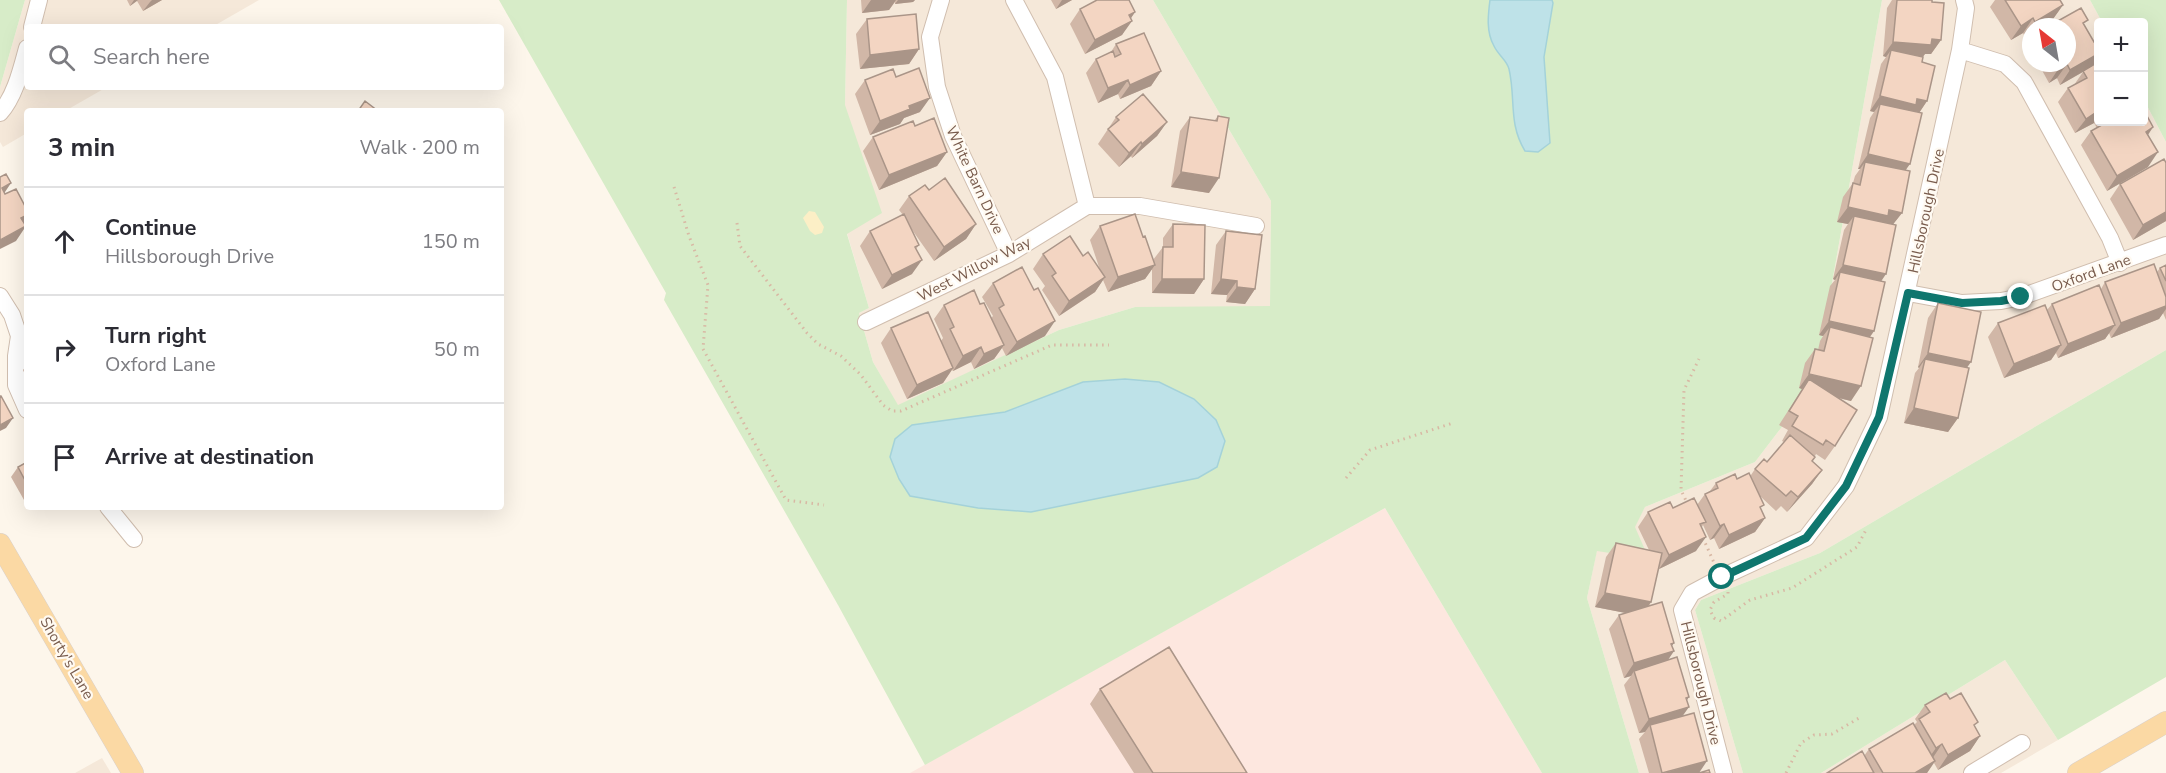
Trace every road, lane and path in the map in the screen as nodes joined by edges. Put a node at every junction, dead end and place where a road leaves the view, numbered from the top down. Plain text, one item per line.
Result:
1 (39, 0) edge
2 (941, 0) edge
3 (1014, 0) edge
4 (1964, 0) edge
5 (33, 24) edge
6 (1960, 50) junction
7 (24, 59) edge
8 (0, 113) edge
9 (674, 187) dead end
10 (1087, 206) junction
11 (737, 223) dead end
12 (1256, 226) dead end
13 (2166, 245) edge
14 (1010, 254) junction
15 (2120, 263) junction
16 (1908, 293) junction
17 (0, 296) edge
18 (866, 322) dead end
19 (1109, 345) dead end
20 (1699, 359) dead end
21 (24, 403) edge
22 (1453, 423) dead end
23 (1346, 478) dead end
24 (824, 505) dead end
25 (110, 510) edge
26 (1691, 512) edge
27 (1867, 528) dead end
28 (1701, 533) edge
29 (134, 539) dead end
30 (0, 544) edge
31 (1722, 577) junction
32 (1859, 718) dead end
33 (2166, 722) edge
34 (2022, 743) dead end
35 (133, 773) edge
36 (1724, 773) edge
37 (1786, 773) edge
38 (1972, 773) edge
39 (2078, 773) edge

1 - 5 street
2 - 14 street, White Barn Drive
3 - 10 street
4 - 6 street, Hillsborough Drive
6 - 15 street
6 - 16 street, Hillsborough Drive
7 - 8 street
9 - 24 path
10 - 12 street
10 - 14 street, West Willow Way
11 - 19 path
13 - 15 street, Oxford Lane
14 - 18 street, West Willow Way
15 - 16 street, Oxford Lane
16 - 31 street, Hillsborough Drive
17 - 21 street
20 - 26 path
22 - 23 path
25 - 29 street
27 - 31 path
28 - 31 path
30 - 35 main road, Shorty's Lane
31 - 36 street, Hillsborough Drive
32 - 37 path
33 - 39 main road
34 - 38 street

